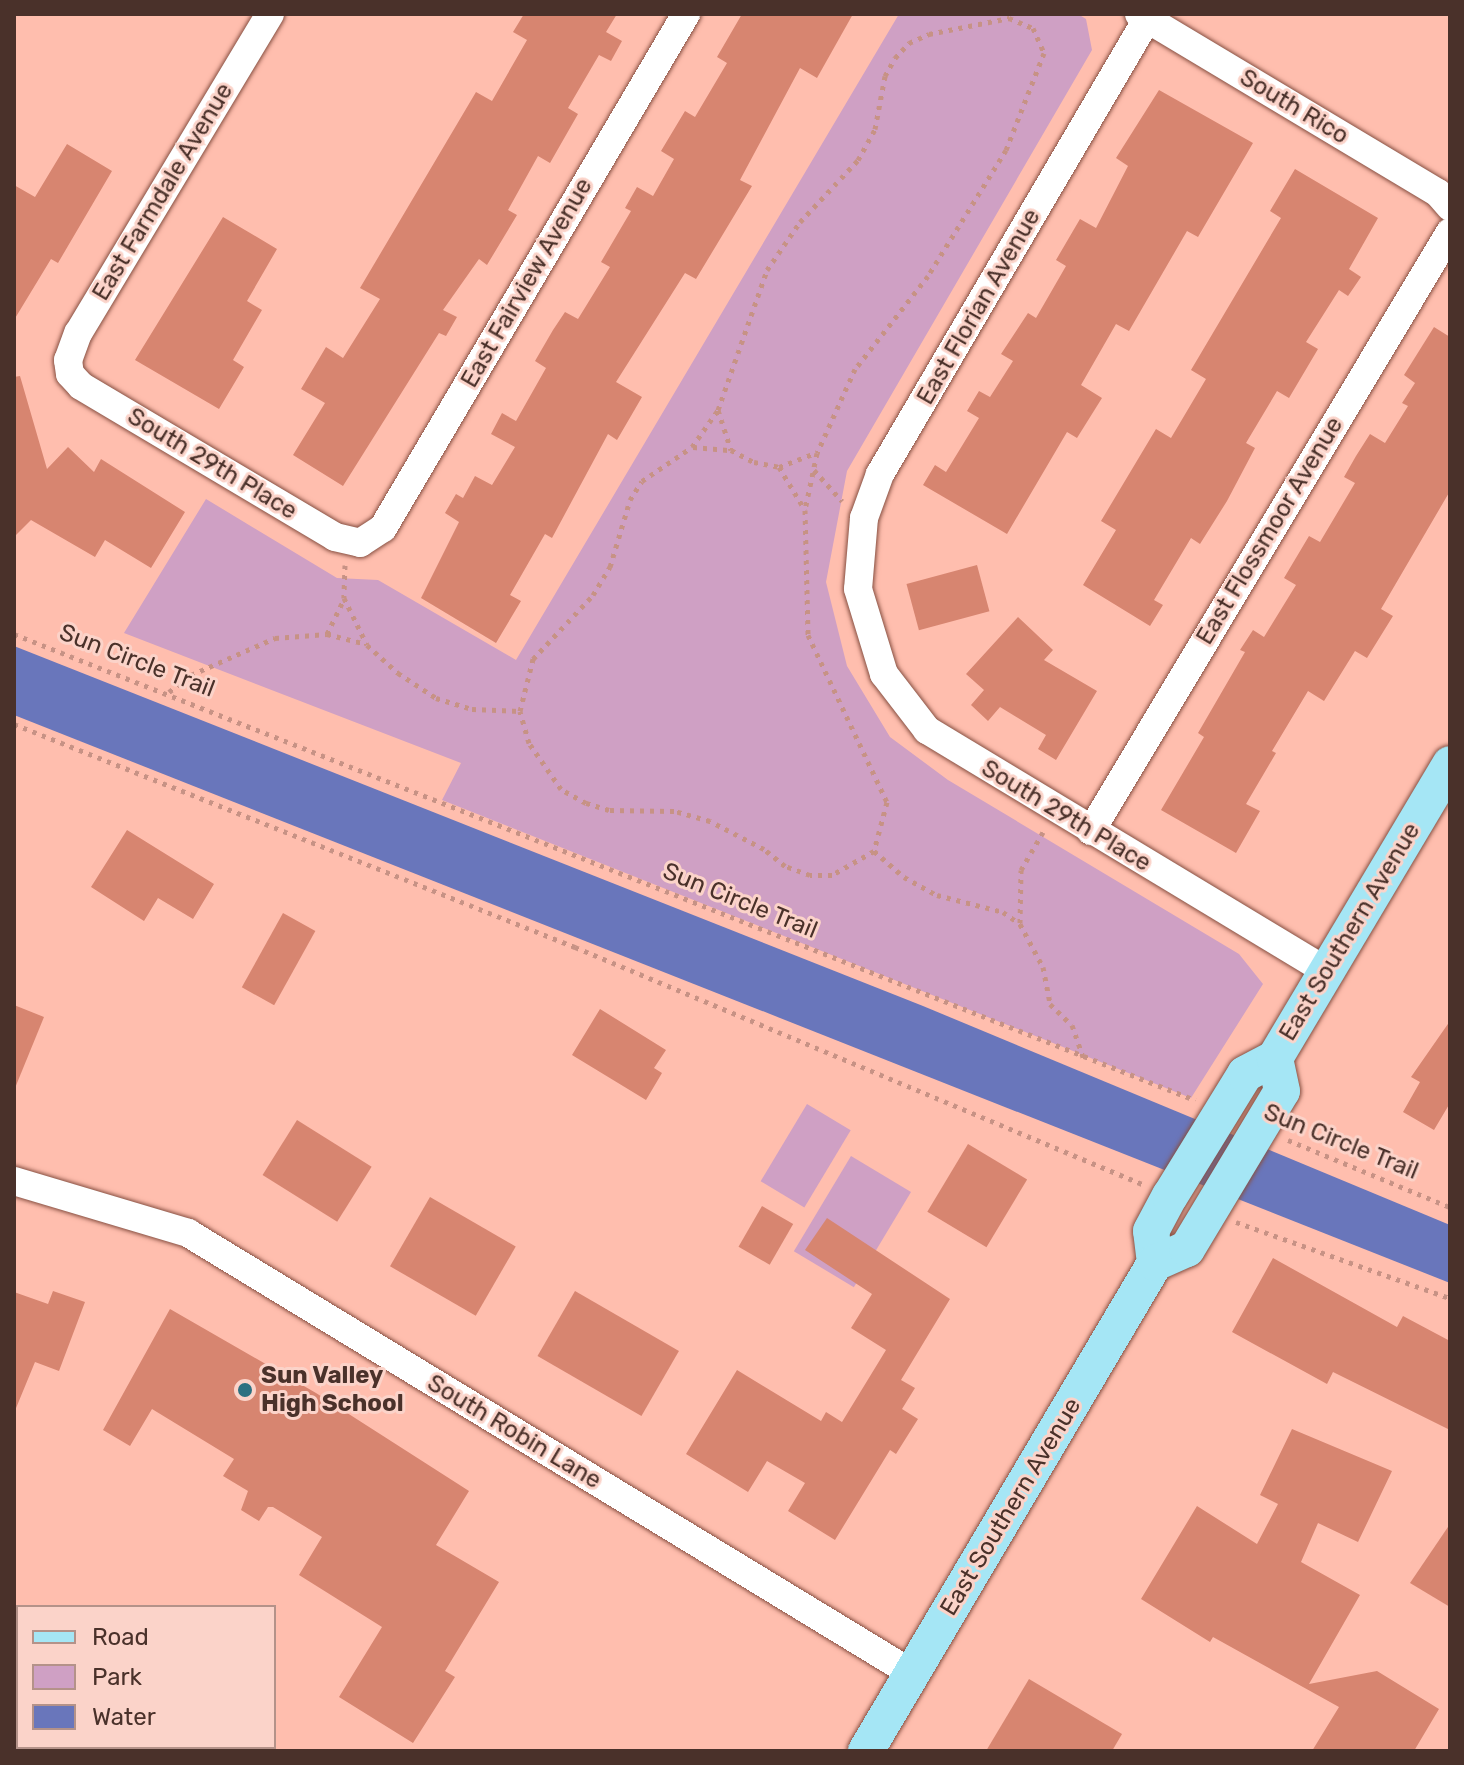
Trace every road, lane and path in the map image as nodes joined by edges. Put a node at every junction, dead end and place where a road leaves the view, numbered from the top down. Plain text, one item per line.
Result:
1 (270, 14) edge
2 (686, 14) edge
3 (1009, 16) edge
4 (1143, 17) edge
5 (1449, 205) edge
6 (1450, 232) edge
7 (70, 374) joint
8 (718, 410) junction
9 (692, 447) junction
10 (731, 450) junction
11 (817, 453) junction
12 (779, 467) junction
13 (814, 469) junction
14 (805, 510) junction
15 (864, 518) junction
16 (353, 543) junction
17 (344, 598) junction
18 (863, 609) joint
19 (14, 634) edge
20 (327, 634) junction
21 (367, 645) junction
22 (169, 692) junction
23 (520, 711) junction
24 (14, 724) edge
25 (1450, 764) edge
26 (1091, 831) junction
27 (1043, 832) dead end
28 (874, 851) junction
29 (1020, 924) junction
30 (1327, 971) junction
31 (1275, 1058) junction
32 (1084, 1059) junction
33 (1217, 1120) junction
34 (1255, 1136) junction
35 (14, 1181) edge
36 (1174, 1190) junction
37 (1212, 1206) junction
38 (1450, 1207) edge
39 (1155, 1263) junction
40 (1450, 1298) edge
41 (913, 1674) junction
42 (866, 1751) edge

1 - 7 street, East Farmdale Avenue
2 - 16 street, East Fairview Avenue
3 - 8 path
3 - 11 path
4 - 5 street, South Rico
4 - 15 street, East Florian Avenue
6 - 26 street, East Flossmoor Avenue
7 - 16 street, South 29th Place
8 - 9 path
8 - 10 path
9 - 10 path
9 - 23 path
10 - 12 path
11 - 12 path
11 - 13 path
12 - 14 path
13 - 14 path
13 - 15 path
14 - 28 path
15 - 18 street, East Florian Avenue
16 - 17 path
17 - 20 path
17 - 21 path
18 - 26 street, South 29th Place
19 - 22 path, Sun Circle Trail
20 - 21 path
20 - 22 path
21 - 23 path
22 - 32 path, Sun Circle Trail
23 - 28 path
24 - 36 path
25 - 30 main road, East Southern Avenue
26 - 30 street, South 29th Place
27 - 29 path
28 - 29 path
29 - 32 path
30 - 31 main road, East Southern Avenue
31 - 33 main road, East Southern Avenue
31 - 34 main road, East Southern Avenue
32 - 33 path, Sun Circle Trail
33 - 36 main road, East Southern Avenue
34 - 37 main road, East Southern Avenue
34 - 38 path, Sun Circle Trail
35 - 41 street, South Robin Lane
36 - 39 main road, East Southern Avenue
37 - 39 main road, East Southern Avenue
37 - 40 path
39 - 41 main road, East Southern Avenue
41 - 42 main road, East Southern Avenue

